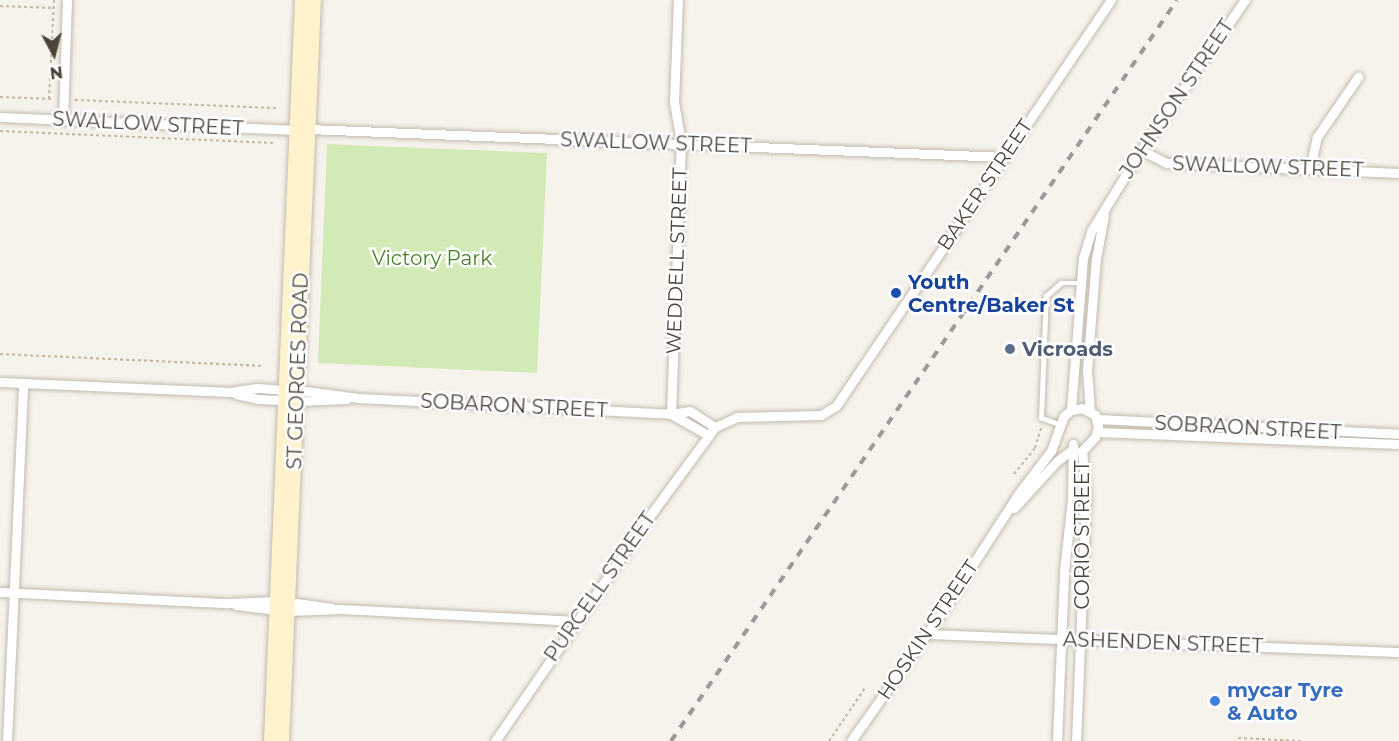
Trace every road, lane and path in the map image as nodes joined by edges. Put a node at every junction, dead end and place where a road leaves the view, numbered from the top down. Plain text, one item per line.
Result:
1 (54, 0) edge
2 (67, 0) edge
3 (302, 0) edge
4 (314, 0) edge
5 (678, 0) edge
6 (1111, 0) edge
7 (1245, 0) edge
8 (0, 6) edge
9 (54, 8) junction
10 (307, 24) junction
11 (1358, 77) dead end
12 (0, 97) edge
13 (49, 99) junction
14 (64, 99) junction
15 (276, 108) dead end
16 (0, 117) edge
17 (63, 120) junction
18 (302, 129) junction
19 (0, 131) edge
20 (274, 143) dead end
21 (681, 143) junction
22 (1141, 150) junction
23 (1004, 157) junction
24 (1310, 169) junction
25 (1399, 173) edge
26 (1110, 199) junction
27 (1082, 283) junction
28 (0, 354) edge
29 (262, 366) dead end
30 (0, 382) edge
31 (23, 383) junction
32 (291, 395) junction
33 (1071, 410) junction
34 (1090, 411) junction
35 (671, 414) junction
36 (1041, 418) junction
37 (1097, 419) junction
38 (1061, 426) junction
39 (715, 427) junction
40 (1098, 432) junction
41 (1399, 434) edge
42 (708, 435) junction
43 (1092, 441) junction
44 (1399, 444) edge
45 (1074, 446) junction
46 (1014, 474) dead end
47 (1004, 518) junction
48 (0, 592) edge
49 (14, 593) junction
50 (282, 606) junction
51 (577, 621) junction
52 (926, 634) junction
53 (1060, 639) junction
54 (1081, 640) junction
55 (1399, 652) edge
56 (865, 688) dead end
57 (278, 707) junction
58 (1238, 738) dead end
59 (8, 741) edge
60 (270, 741) edge
61 (282, 741) edge
62 (495, 741) edge
63 (829, 741) edge
64 (851, 741) edge
65 (1057, 741) edge
66 (1076, 741) edge
67 (1302, 741) edge

1 - 9 path
2 - 14 street
3 - 10 street, ST GEORGES ROAD
4 - 10 street, ST GEORGES ROAD
5 - 21 street, WEDDELL STREET
6 - 23 street, BAKER STREET
7 - 22 street, JOHNSON STREET
8 - 9 path
9 - 13 path
10 - 18 street, ST GEORGES ROAD
11 - 24 street
12 - 13 path
13 - 14 path
14 - 15 path
14 - 17 street
16 - 17 street, SWALLOW STREET
17 - 18 street, SWALLOW STREET
18 - 21 street, SWALLOW STREET
18 - 32 street, ST GEORGES ROAD
19 - 20 path
21 - 23 street, SWALLOW STREET
21 - 35 street, WEDDELL STREET
22 - 24 street, SWALLOW STREET
22 - 26 street, JOHNSON STREET
23 - 39 street, BAKER STREET
24 - 25 street, SWALLOW STREET
26 - 27 street
26 - 34 street
27 - 33 street
27 - 36 lane
28 - 29 path
30 - 31 street, SOBARON STREET
31 - 32 street, SOBARON STREET
31 - 49 street
32 - 35 street, SOBARON STREET
32 - 50 street, ST GEORGES ROAD
33 - 34 street
33 - 38 street
34 - 37 street
35 - 39 street, SOBARON STREET
35 - 42 street, SOBARON STREET
36 - 38 lane
36 - 46 path
37 - 40 street
37 - 41 street, SOBRAON STREET
38 - 45 street
38 - 47 street, HOSKIN STREET
39 - 42 street, BAKER STREET
40 - 43 street
40 - 44 street, SOBRAON STREET
42 - 51 street, PURCELL STREET
43 - 45 street
43 - 54 street, CORIO STREET
45 - 47 street, HOSKIN STREET
45 - 53 street, CORIO STREET
47 - 52 street, HOSKIN STREET
48 - 49 street
49 - 50 street
49 - 59 street
50 - 51 street
50 - 57 street, ST GEORGES ROAD
51 - 62 street, PURCELL STREET
52 - 53 street, ASHENDEN STREET
52 - 64 street, HOSKIN STREET
53 - 54 street, ASHENDEN STREET
53 - 65 street, CORIO STREET
54 - 55 street, ASHENDEN STREET
54 - 66 street, CORIO STREET
56 - 63 path
57 - 60 street, ST GEORGES ROAD
57 - 61 street, ST GEORGES ROAD
58 - 67 path

